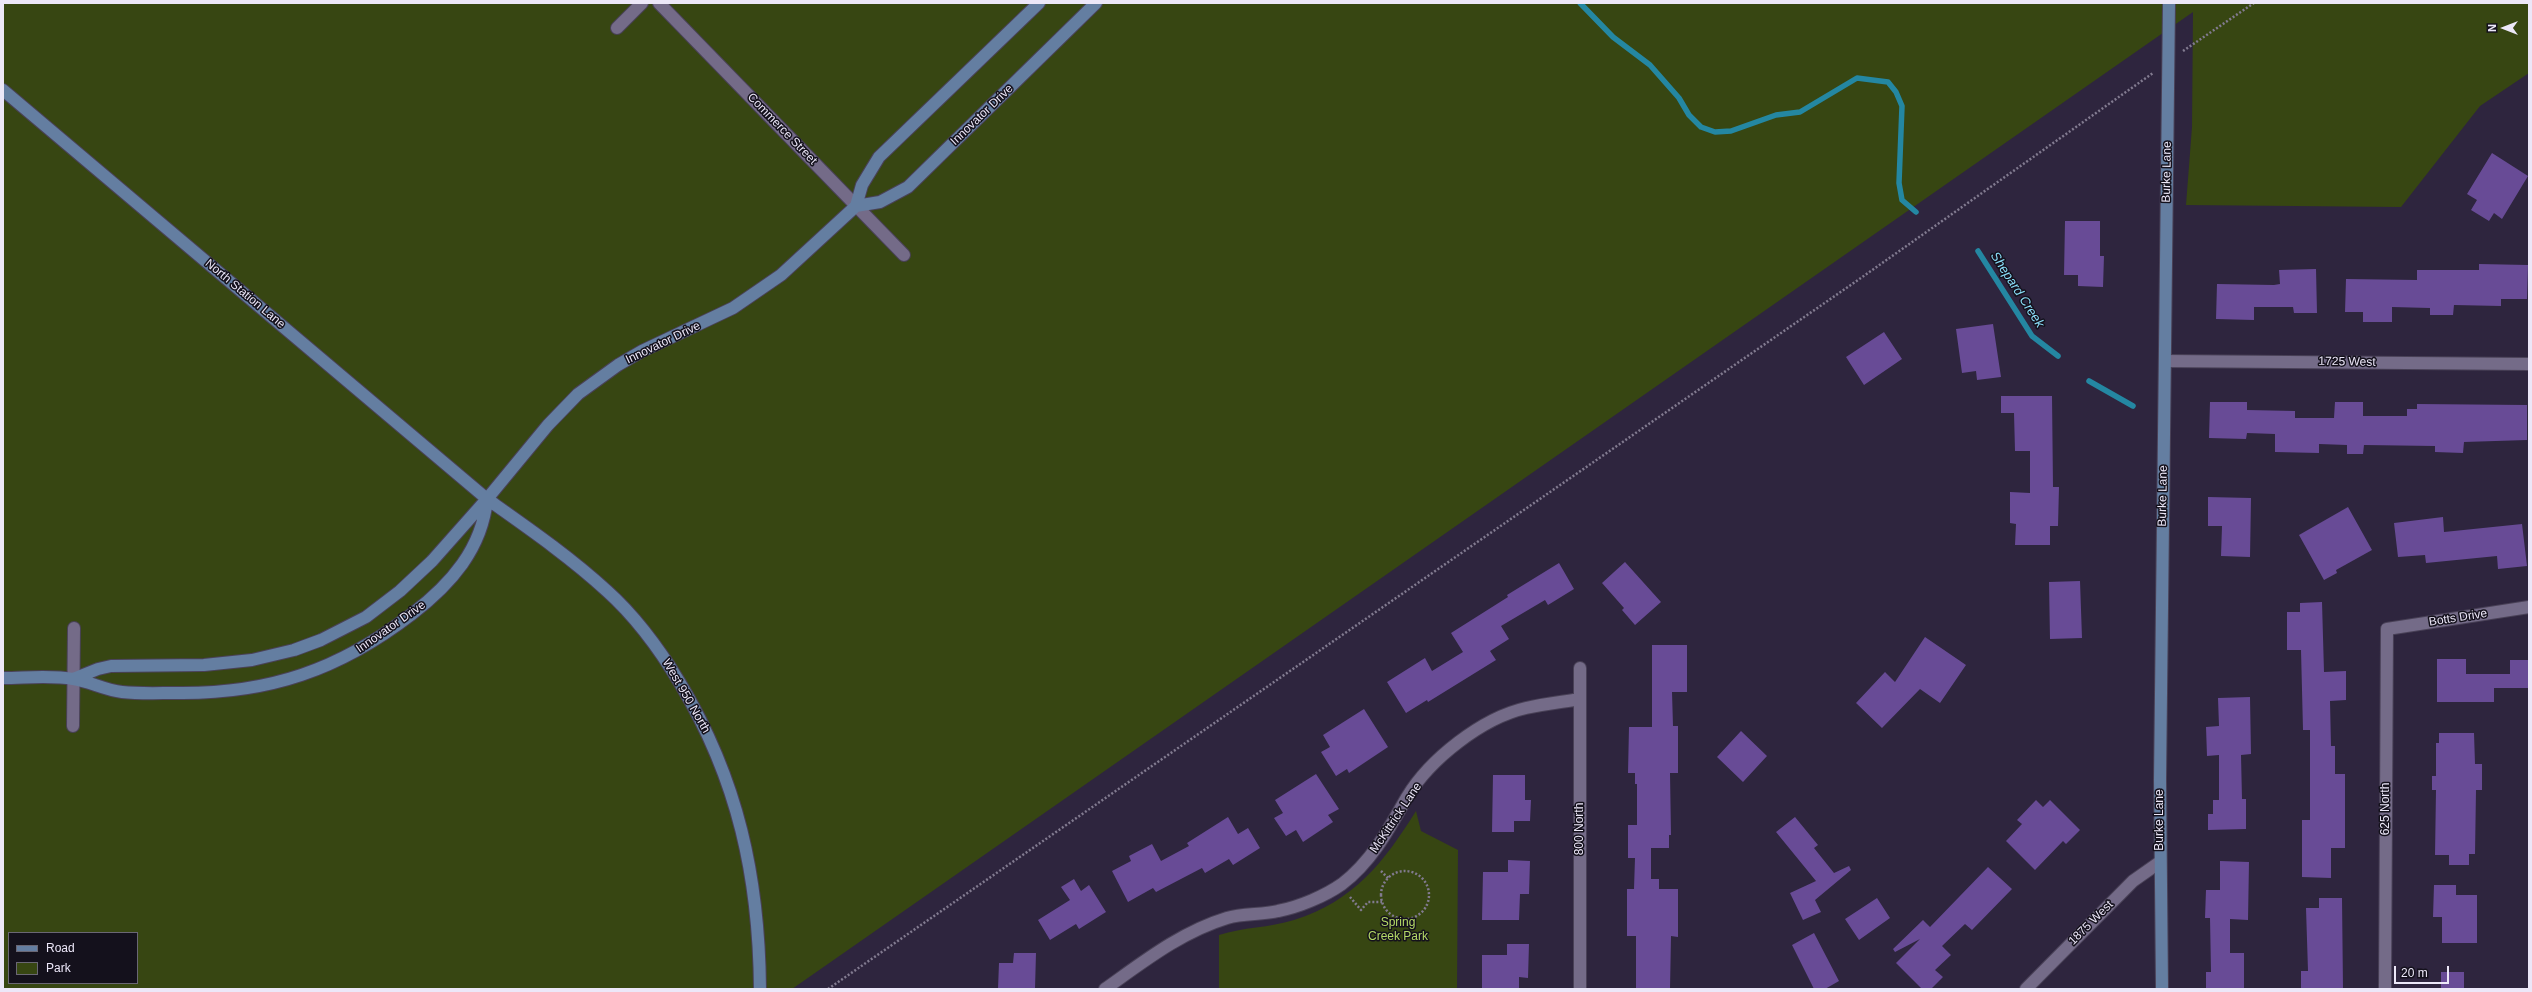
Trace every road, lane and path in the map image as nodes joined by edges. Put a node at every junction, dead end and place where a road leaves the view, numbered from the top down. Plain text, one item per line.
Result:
1 (642, 3) edge
2 (659, 3) edge
3 (1039, 3) edge
4 (1096, 3) edge
5 (2169, 3) edge
6 (2254, 3) edge
7 (617, 28) dead end
8 (2168, 62) junction
9 (3, 90) edge
10 (856, 206) junction
11 (904, 255) dead end
12 (2165, 361) junction
13 (2529, 364) edge
14 (487, 498) junction
15 (2529, 607) edge
16 (74, 628) dead end
17 (2387, 629) joint
18 (1580, 668) dead end
19 (3, 678) edge
20 (73, 679) junction
21 (1580, 699) junction
22 (73, 726) dead end
23 (2160, 862) junction
24 (1381, 871) dead end
25 (1388, 878) junction
26 (1350, 897) dead end
27 (1382, 902) junction
28 (1398, 918) junction
29 (1397, 927) dead end
30 (760, 989) edge
31 (828, 989) edge
32 (1104, 989) edge
33 (1580, 989) edge
34 (2026, 989) edge
35 (2162, 989) edge
36 (2385, 989) edge

1 - 7 street
2 - 10 street, Commerce Street
3 - 10 main road
4 - 10 main road, Innovator Drive
5 - 8 main road, Burke Lane
6 - 8 path
8 - 12 main road, Burke Lane
8 - 31 path
9 - 14 main road, North Station Lane
10 - 11 street, Commerce Street
10 - 14 main road, Innovator Drive
12 - 13 street, 1725 West
12 - 23 main road, Burke Lane
14 - 20 main road, Innovator Drive
14 - 20 main road, Innovator Drive
14 - 30 main road, West 950 North
15 - 17 street, Botts Drive
16 - 20 street
17 - 36 street, 625 North
18 - 21 street, 800 North
19 - 20 main road, Innovator Drive
20 - 22 street
21 - 32 street, McKittrick Lane
21 - 33 street, 800 North
23 - 34 street, 1875 West
23 - 35 main road, Burke Lane
24 - 25 path
25 - 27 path
25 - 28 path
26 - 27 path
27 - 28 path
28 - 29 path

